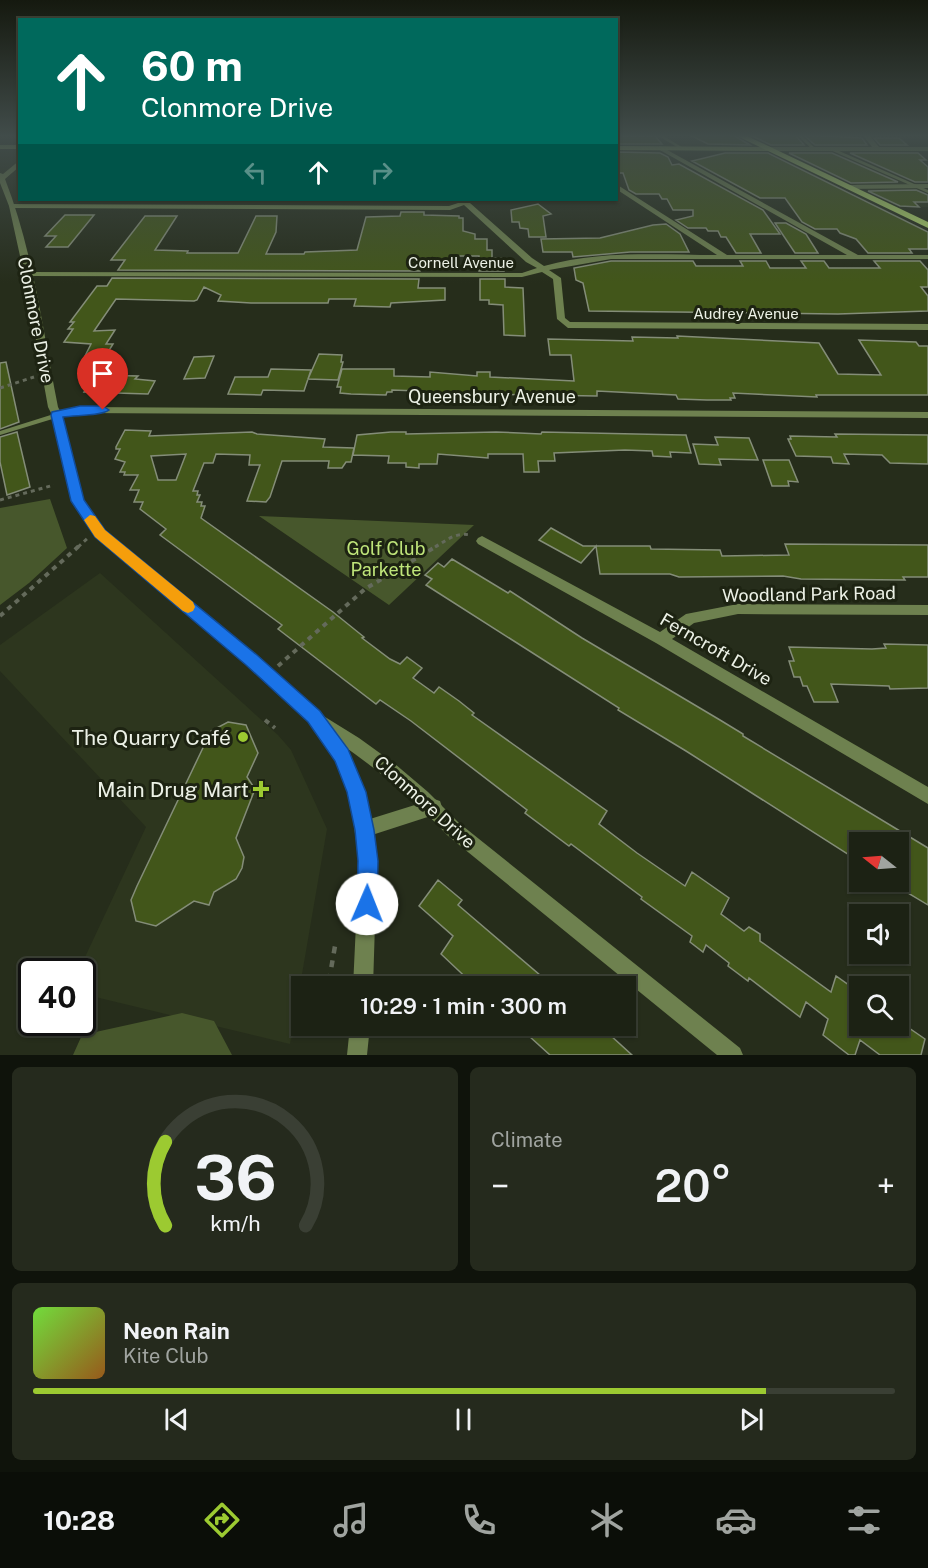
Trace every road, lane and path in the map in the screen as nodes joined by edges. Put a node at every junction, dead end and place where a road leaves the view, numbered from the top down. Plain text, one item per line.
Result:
1 (4, 184) edge
2 (725, 184) edge
3 (841, 184) edge
4 (911, 184) edge
5 (915, 186) junction
6 (928, 186) edge
7 (618, 187) edge
8 (847, 187) junction
9 (928, 192) edge
10 (618, 195) edge
11 (630, 195) junction
12 (108, 201) edge
13 (466, 201) edge
14 (220, 203) edge
15 (334, 203) edge
16 (12, 206) junction
17 (102, 207) junction
18 (928, 225) edge
19 (724, 256) junction
20 (856, 257) junction
21 (928, 257) edge
22 (542, 268) junction
23 (28, 274) junction
24 (928, 327) edge
25 (34, 377) dead end
26 (0, 388) edge
27 (57, 415) junction
28 (928, 415) edge
29 (0, 433) edge
30 (54, 485) dead end
31 (0, 500) edge
32 (98, 530) junction
33 (482, 541) joint
34 (928, 610) edge
35 (0, 616) edge
36 (661, 639) junction
37 (267, 675) junction
38 (314, 717) junction
39 (265, 720) dead end
40 (275, 728) dead end
41 (928, 796) edge
42 (434, 807) junction
43 (365, 830) junction
44 (335, 946) dead end
45 (330, 976) edge
46 (363, 976) edge
47 (359, 1036) edge
48 (357, 1055) edge
49 (733, 1055) edge

1 - 16 street, Clonmore Drive
2 - 20 street
3 - 8 main road
4 - 5 lane
5 - 6 street
5 - 8 street
5 - 9 lane
7 - 11 street
8 - 18 main road
10 - 11 street
11 - 19 street
12 - 17 street
13 - 15 street
13 - 22 street
14 - 15 street
14 - 17 street
16 - 17 street
16 - 23 street, Clonmore Drive
19 - 20 street, Cornell Avenue
19 - 22 street, Cornell Avenue
20 - 21 street, Cornell Avenue
22 - 23 street, Cornell Avenue
22 - 24 street, Audrey Avenue
23 - 27 street, Clonmore Drive
25 - 26 path
27 - 28 street, Queensbury Avenue
27 - 29 lane
27 - 32 street, Clonmore Drive
30 - 31 path
32 - 35 path
32 - 37 street, Clonmore Drive
33 - 36 street, Ferncroft Drive
33 - 37 path
34 - 36 street, Woodland Park Road
36 - 41 street, Ferncroft Drive
37 - 38 street, Clonmore Drive
38 - 42 street, Clonmore Drive
38 - 43 street
39 - 40 path
42 - 43 street
42 - 49 street, Clonmore Drive
43 - 46 street
44 - 45 path
47 - 48 street

